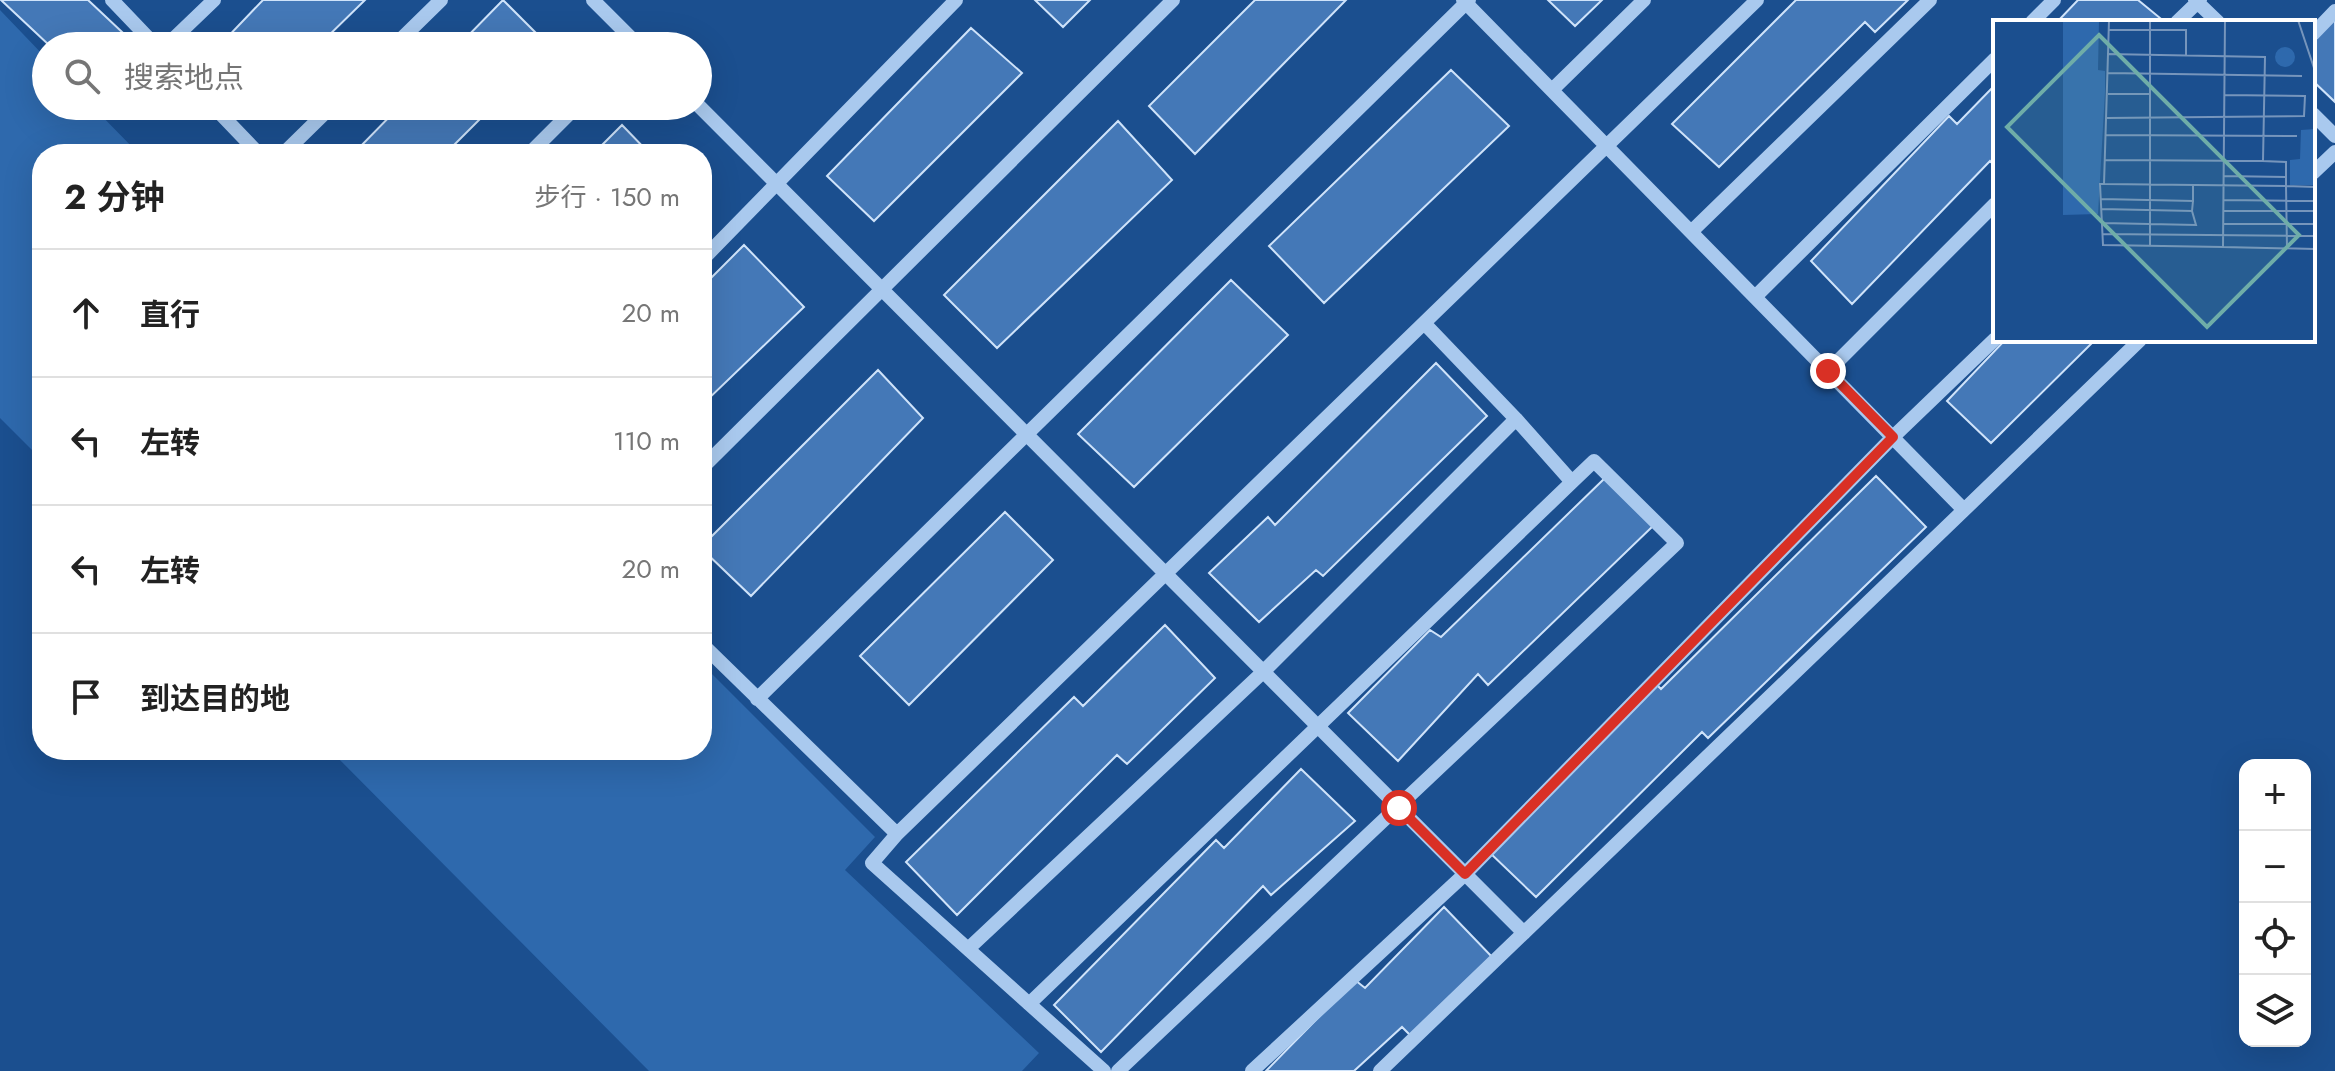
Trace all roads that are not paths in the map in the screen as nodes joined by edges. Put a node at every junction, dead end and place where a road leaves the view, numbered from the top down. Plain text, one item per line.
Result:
1 (112, 0) edge
2 (214, 0) edge
3 (441, 0) edge
4 (593, 0) edge
5 (956, 0) edge
6 (1173, 0) edge
7 (1644, 0) edge
8 (1757, 0) edge
9 (1930, 0) edge
10 (2054, 0) edge
11 (1466, 1) edge
12 (2197, 1) edge
13 (2335, 11) edge
14 (2034, 20) edge
15 (2179, 20) edge
16 (2216, 20) edge
17 (143, 32) edge
18 (181, 32) edge
19 (408, 32) edge
20 (624, 32) edge
21 (2315, 32) edge
22 (1993, 61) edge
23 (1552, 90) junction
24 (2315, 116) edge
25 (712, 119) edge
26 (226, 120) edge
27 (318, 120) edge
28 (563, 120) edge
29 (2335, 136) edge
30 (249, 144) edge
31 (293, 144) edge
32 (539, 144) edge
33 (1607, 146) junction
34 (2335, 152) edge
35 (2315, 171) edge
36 (776, 184) junction
37 (1993, 206) edge
38 (1691, 232) junction
39 (712, 250) edge
40 (882, 290) junction
41 (1755, 297) junction
42 (1424, 323) junction
43 (1993, 341) edge
44 (2138, 342) edge
45 (1828, 371) junction
46 (1516, 419) junction
47 (1027, 435) junction
48 (1893, 437) junction
49 (712, 458) edge
50 (1572, 482) junction
51 (1964, 510) junction
52 (1166, 574) junction
53 (712, 654) edge
54 (1263, 672) junction
55 (757, 699) junction
56 (1317, 726) junction
57 (1399, 808) junction
58 (897, 834) junction
59 (1465, 874) junction
60 (1524, 933) junction
61 (968, 949) junction
62 (1029, 1004) junction
63 (1104, 1071) edge
64 (1118, 1071) edge
65 (1252, 1071) edge
66 (1380, 1071) edge

1 - 17 street
2 - 18 street
3 - 19 street
4 - 20 street
5 - 36 street
6 - 40 street
7 - 23 street
8 - 33 street
9 - 38 street
10 - 14 street
11 - 23 street
11 - 47 street
12 - 15 street
12 - 16 street
13 - 21 street
22 - 41 street
23 - 33 street
24 - 29 street
25 - 36 street
26 - 30 street
27 - 31 street
28 - 32 street
33 - 38 street
33 - 42 street
34 - 35 street
36 - 39 street
36 - 40 street
37 - 45 street
38 - 41 street
40 - 47 street
40 - 49 street
41 - 45 street
42 - 46 street
42 - 52 street
43 - 48 street
44 - 51 street
45 - 48 street
46 - 50 street
46 - 54 street
47 - 52 street
47 - 55 street
48 - 51 street
48 - 59 street
50 - 56 street
50 - 57 street
51 - 60 street
52 - 54 street
52 - 58 street
53 - 55 street
54 - 56 street
54 - 61 street
55 - 58 street
56 - 57 street
56 - 62 street
57 - 59 street
57 - 64 street
58 - 61 street
59 - 60 street
59 - 65 street
60 - 66 street
61 - 62 street
62 - 63 street

